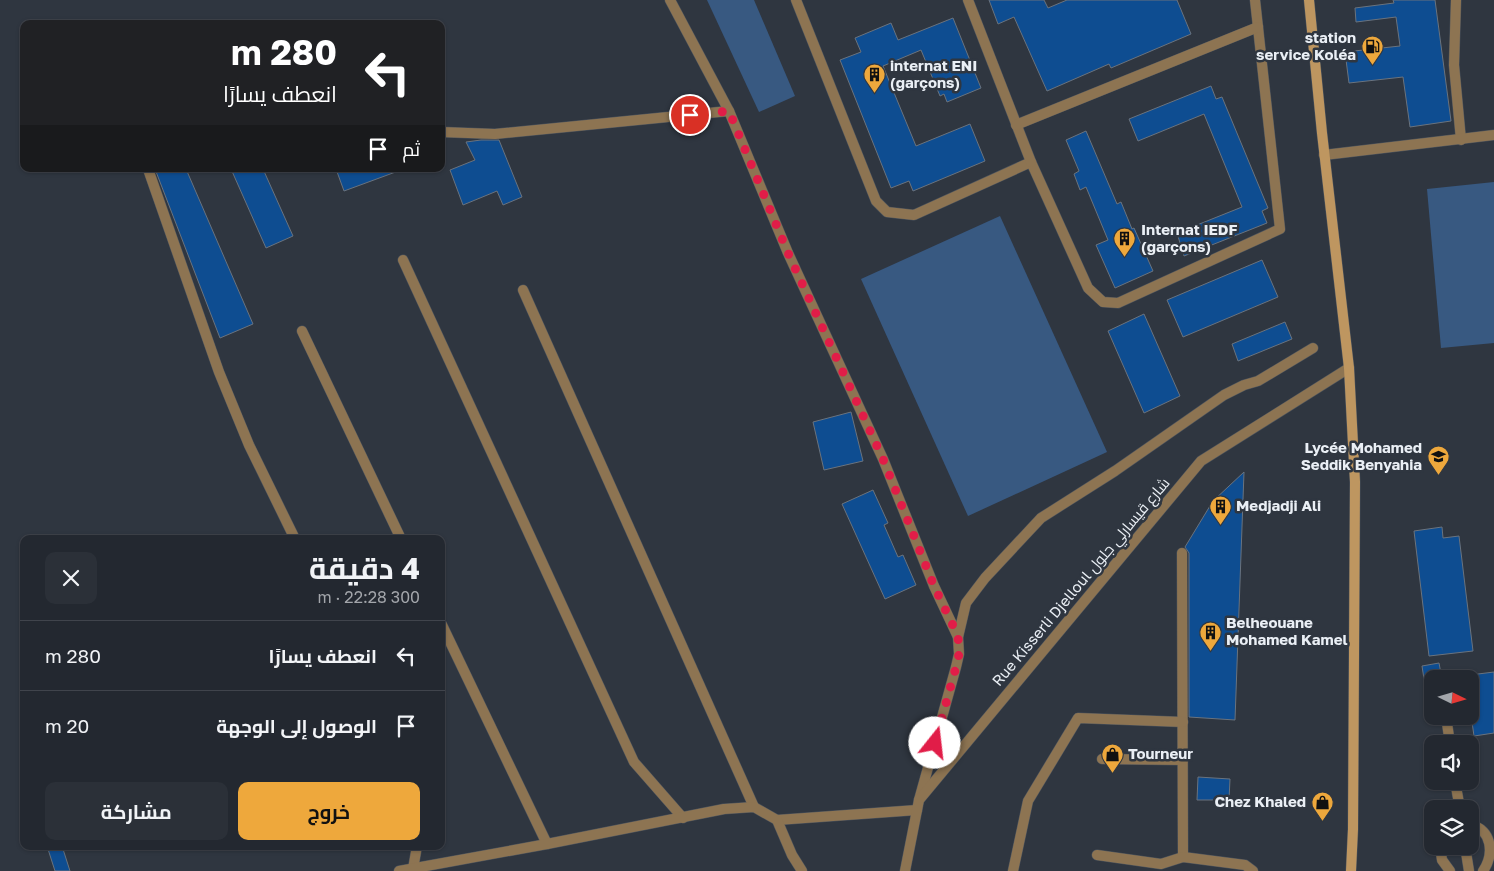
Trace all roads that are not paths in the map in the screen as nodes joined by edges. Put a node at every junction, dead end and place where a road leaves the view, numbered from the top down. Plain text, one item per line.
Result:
1 (670, 0) edge
2 (796, 0) edge
3 (968, 0) edge
4 (1254, 0) edge
5 (1309, 0) edge
6 (1456, 0) edge
7 (1258, 27) junction
8 (729, 111) junction
9 (1016, 125) junction
10 (445, 132) edge
11 (1494, 135) edge
12 (1461, 140) junction
13 (1324, 156) junction
14 (1031, 162) junction
15 (149, 172) edge
16 (403, 260) dead end
17 (523, 290) dead end
18 (302, 331) dead end
19 (1314, 348) dead end
20 (1349, 368) junction
21 (293, 535) edge
22 (399, 535) edge
23 (1182, 553) dead end
24 (445, 631) edge
25 (958, 636) junction
26 (1182, 722) junction
27 (1102, 759) dead end
28 (1183, 760) junction
29 (918, 805) junction
30 (754, 807) junction
31 (683, 818) junction
32 (777, 820) junction
33 (1479, 828) edge
34 (547, 844) junction
35 (416, 850) edge
36 (1097, 855) dead end
37 (1441, 855) edge
38 (1466, 855) edge
39 (1183, 857) junction
40 (414, 869) junction
41 (399, 871) edge
42 (802, 871) edge
43 (905, 871) edge
44 (1013, 871) edge
45 (1253, 871) edge
46 (1351, 871) edge
47 (1450, 871) edge
48 (1469, 871) edge
49 (1483, 871) edge

1 - 8 street
2 - 14 street
3 - 9 street
4 - 7 street
5 - 13 main road
6 - 12 street
7 - 9 street
7 - 14 street
8 - 10 street
8 - 25 street
9 - 14 street
11 - 12 street
12 - 13 street
13 - 20 main road
15 - 21 street
16 - 31 street
17 - 30 street
18 - 22 street
19 - 25 street
20 - 29 street, Rue Kisserli Djelloul شارع قيسارلي جلول
20 - 46 main road
23 - 26 street
24 - 34 street
25 - 29 street
26 - 28 street
26 - 44 street
27 - 28 street
28 - 39 street
29 - 32 street
29 - 43 street, Rue Kisserli Djelloul شارع قيسارلي جلول
30 - 31 street
30 - 32 street
31 - 34 street
32 - 42 street
33 - 49 street
34 - 40 street
35 - 40 street
36 - 39 street
37 - 47 street
38 - 48 street
39 - 45 street
40 - 41 street

